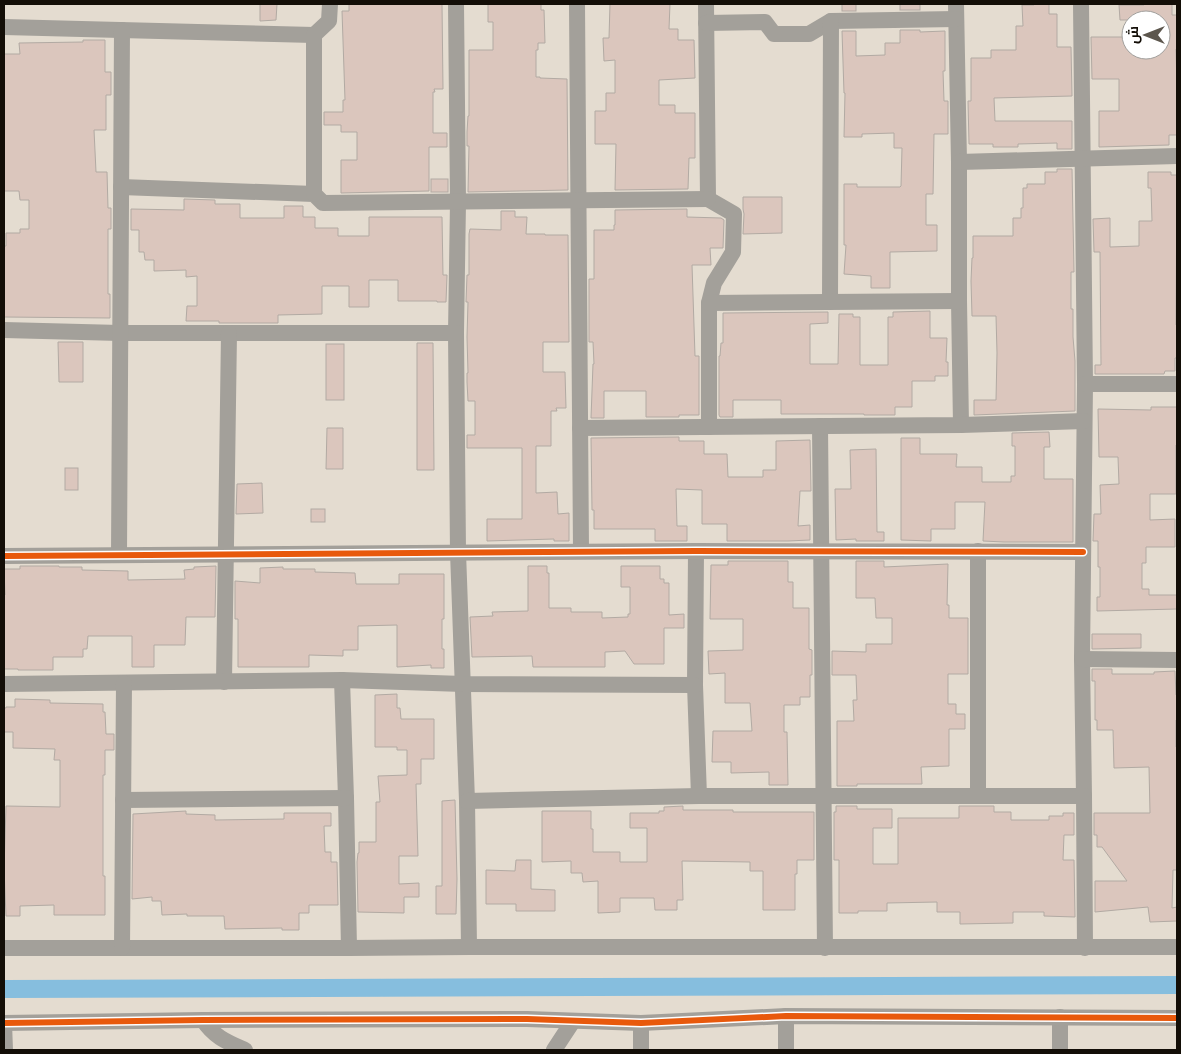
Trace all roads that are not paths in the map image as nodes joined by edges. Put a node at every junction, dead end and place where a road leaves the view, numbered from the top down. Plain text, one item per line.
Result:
1 (330, 4) edge
2 (456, 4) edge
3 (577, 4) edge
4 (706, 4) edge
5 (1081, 4) edge
6 (956, 12) edge
7 (831, 21) junction
8 (706, 23) junction
9 (4, 27) edge
10 (122, 30) junction
11 (314, 35) junction
12 (1177, 156) edge
13 (1084, 159) junction
14 (959, 162) junction
15 (121, 187) junction
16 (314, 194) junction
17 (708, 199) junction
18 (578, 201) junction
19 (458, 202) junction
20 (958, 300) junction
21 (830, 302) junction
22 (708, 303) junction
23 (4, 330) edge
24 (120, 333) junction
25 (229, 333) junction
26 (456, 333) junction
27 (1086, 384) junction
28 (1177, 384) edge
29 (1084, 422) junction
30 (961, 425) junction
31 (820, 426) junction
32 (709, 427) junction
33 (580, 428) junction
34 (581, 551) junction
35 (696, 551) junction
36 (821, 551) junction
37 (978, 551) junction
38 (458, 552) junction
39 (1083, 552) junction
40 (226, 554) junction
41 (119, 555) junction
42 (4, 556) edge
43 (1082, 659) junction
44 (1177, 660) edge
45 (342, 680) junction
46 (224, 682) junction
47 (124, 683) junction
48 (4, 684) edge
49 (463, 684) junction
50 (695, 685) junction
51 (698, 796) junction
52 (978, 796) junction
53 (1084, 796) junction
54 (823, 797) junction
55 (346, 798) junction
56 (123, 800) junction
57 (467, 802) junction
58 (469, 947) junction
59 (4, 948) edge
60 (122, 948) junction
61 (349, 948) junction
62 (825, 948) junction
63 (1085, 948) junction
64 (1177, 948) edge
65 (786, 1016) junction
66 (1060, 1017) junction
67 (1177, 1018) edge
68 (203, 1020) junction
69 (573, 1021) junction
70 (4, 1023) edge
71 (641, 1023) junction
72 (5, 1050) edge
73 (245, 1050) edge
74 (554, 1050) edge
75 (641, 1050) edge
76 (786, 1050) edge
77 (1060, 1050) edge

1 - 11 street
2 - 19 street
3 - 18 street
4 - 8 street
5 - 13 street
6 - 7 street
6 - 14 street
7 - 8 street
7 - 21 street
8 - 17 street
9 - 10 street
10 - 11 street
10 - 15 street
11 - 16 street
12 - 13 street
13 - 14 street
13 - 27 street
14 - 20 street
15 - 16 street
15 - 24 street
16 - 19 street
17 - 18 street
17 - 22 street
18 - 19 street
18 - 33 street
19 - 26 street
20 - 21 street
20 - 30 street
21 - 22 street
22 - 32 street
23 - 24 street
24 - 25 street
24 - 41 street
25 - 26 street
25 - 40 street
26 - 38 street
27 - 28 street
27 - 29 street
29 - 30 street
29 - 39 street
30 - 31 street
31 - 32 street
31 - 36 street
32 - 33 street
33 - 34 street
34 - 35 street
34 - 38 street
35 - 36 street
35 - 50 street
36 - 37 street
36 - 54 street
37 - 39 street
37 - 52 street
38 - 40 street
38 - 49 street
39 - 43 street
40 - 41 street
40 - 46 street
41 - 42 street
43 - 44 street
43 - 53 street
45 - 46 street
45 - 49 street
45 - 55 street
46 - 47 street
47 - 48 street
47 - 56 street
49 - 50 street
49 - 57 street
50 - 51 street
51 - 54 street
51 - 57 street
52 - 53 street
52 - 54 street
53 - 63 street
54 - 62 street
55 - 56 street
55 - 61 street
56 - 60 street
57 - 58 street
58 - 61 street
58 - 62 street
59 - 60 street
60 - 61 street
62 - 63 street
63 - 64 street
65 - 66 street
65 - 71 street
65 - 76 street
66 - 67 street
66 - 77 street
68 - 69 street
68 - 70 street
68 - 73 street
69 - 71 street
69 - 74 street
70 - 72 street
71 - 75 street

